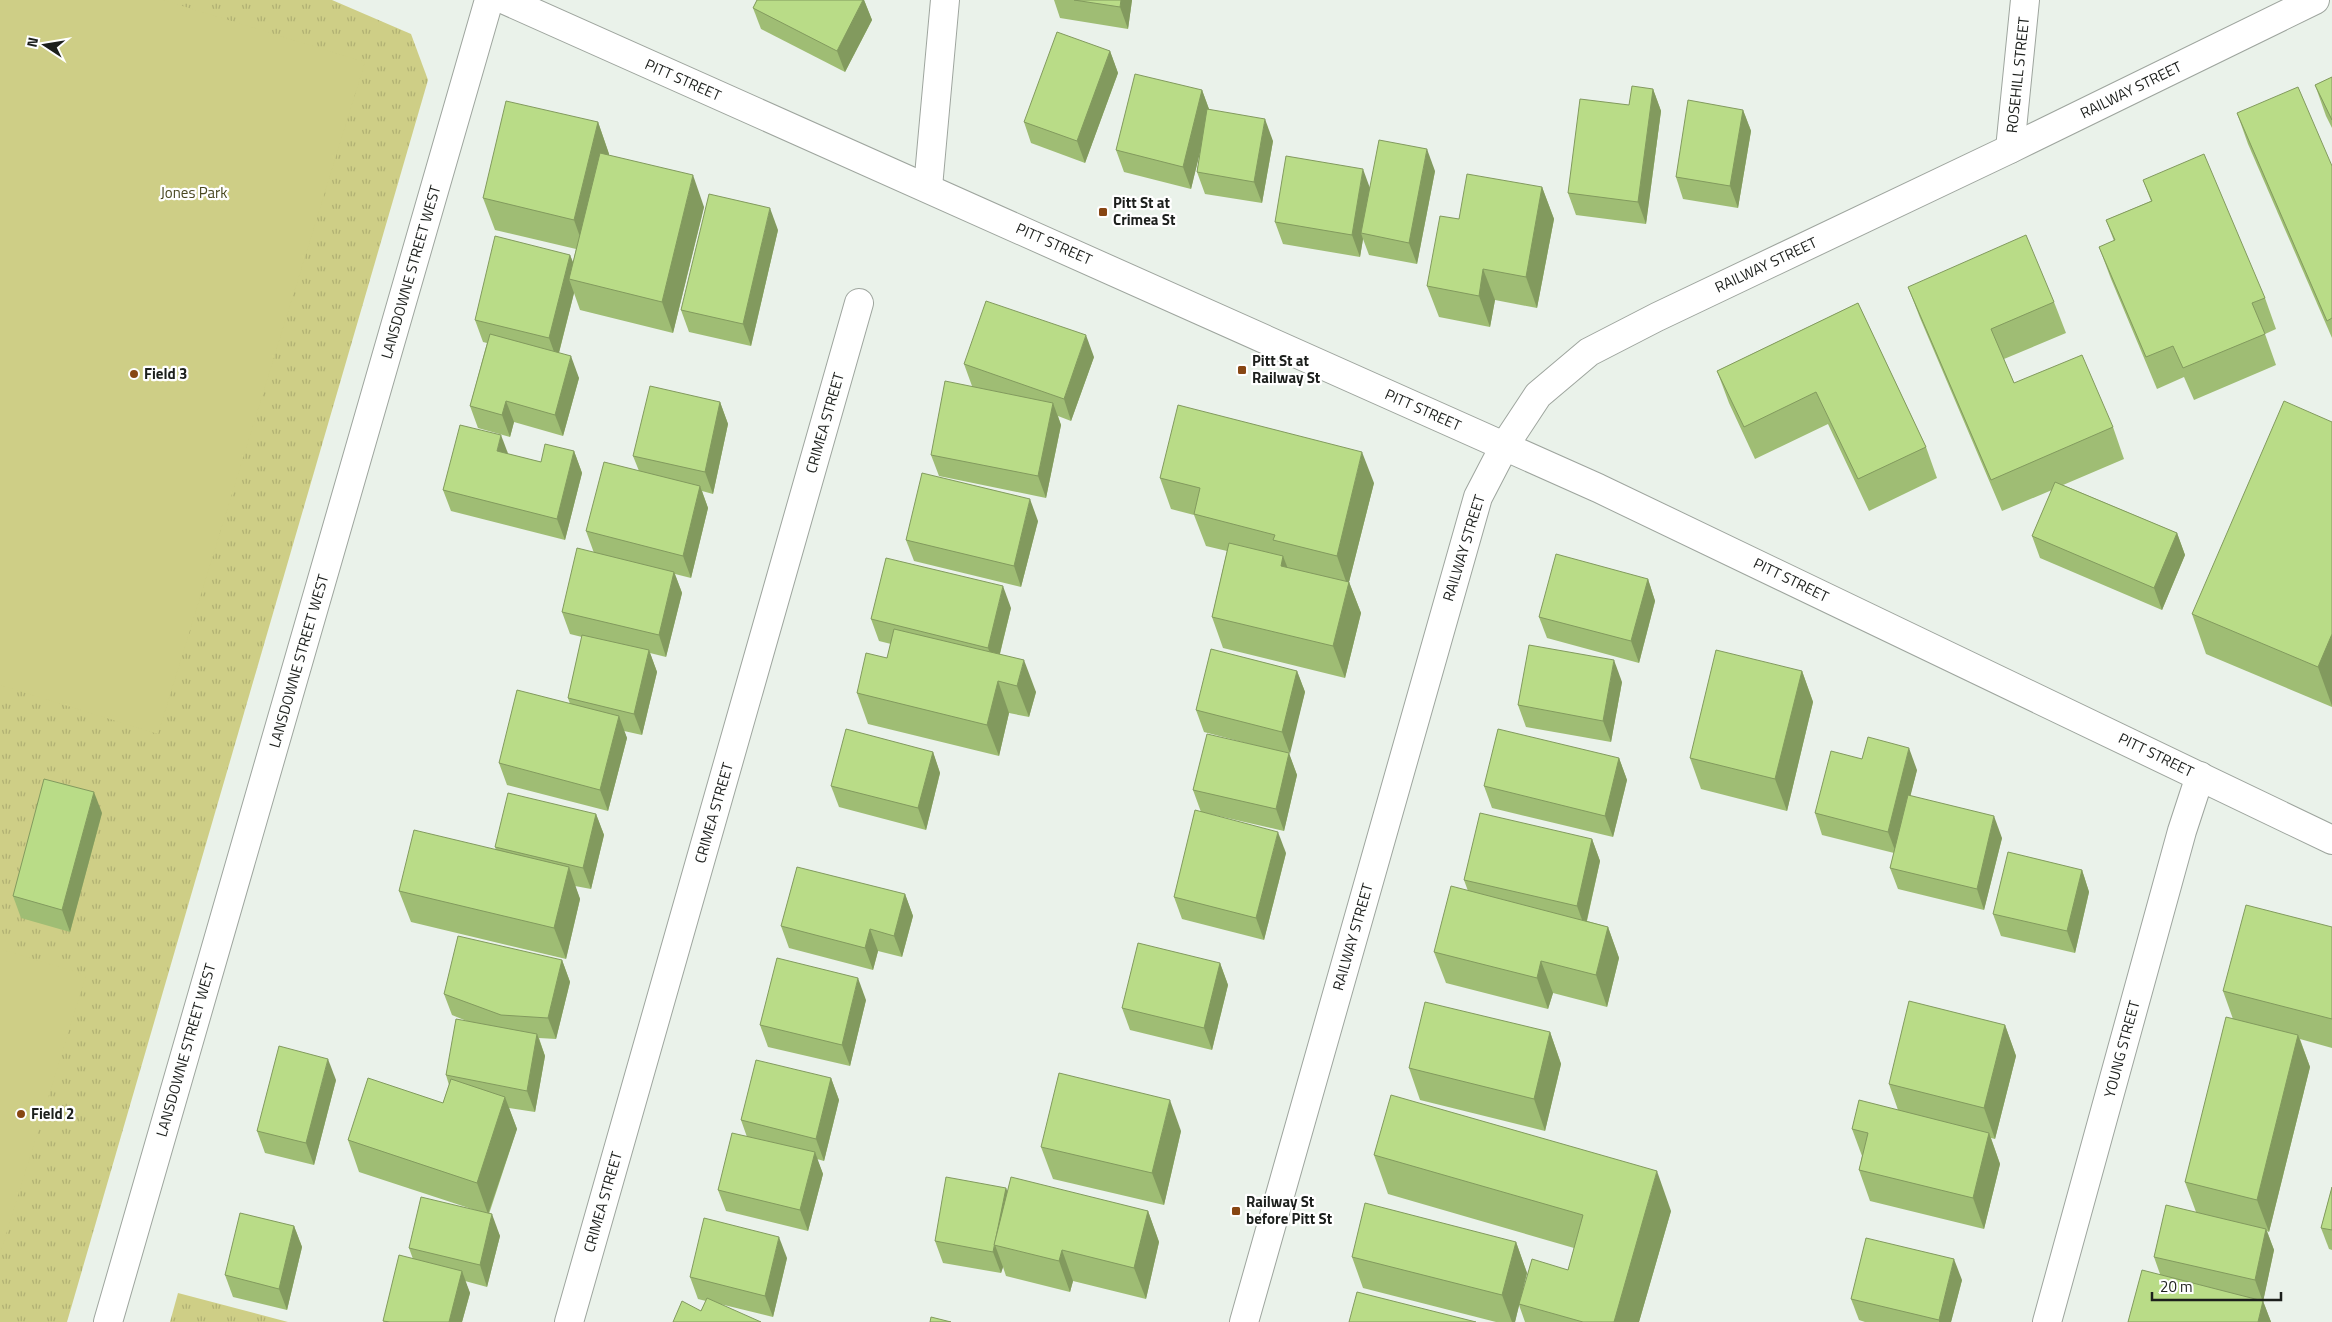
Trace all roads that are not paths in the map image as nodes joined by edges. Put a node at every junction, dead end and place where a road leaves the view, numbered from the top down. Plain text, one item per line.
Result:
1 (489, 0) edge
2 (505, 0) edge
3 (945, 0) edge
4 (2025, 0) edge
5 (2315, 0) edge
6 (2010, 149) junction
7 (928, 188) junction
8 (859, 303) dead end
9 (1504, 445) junction
10 (2200, 776) junction
11 (2332, 840) edge
12 (108, 1322) edge
13 (569, 1322) edge
14 (1244, 1322) edge
15 (2047, 1322) edge

1 - 12 street, LANSDOWNE STREET WEST
2 - 7 street, PITT STREET
3 - 7 street
4 - 6 street, ROSEHILL STREET
5 - 6 street, RAILWAY STREET
6 - 9 street, RAILWAY STREET
7 - 9 street, PITT STREET
8 - 13 street, CRIMEA STREET
9 - 10 street, PITT STREET
9 - 14 street, RAILWAY STREET
10 - 11 street, PITT STREET
10 - 15 street, YOUNG STREET

